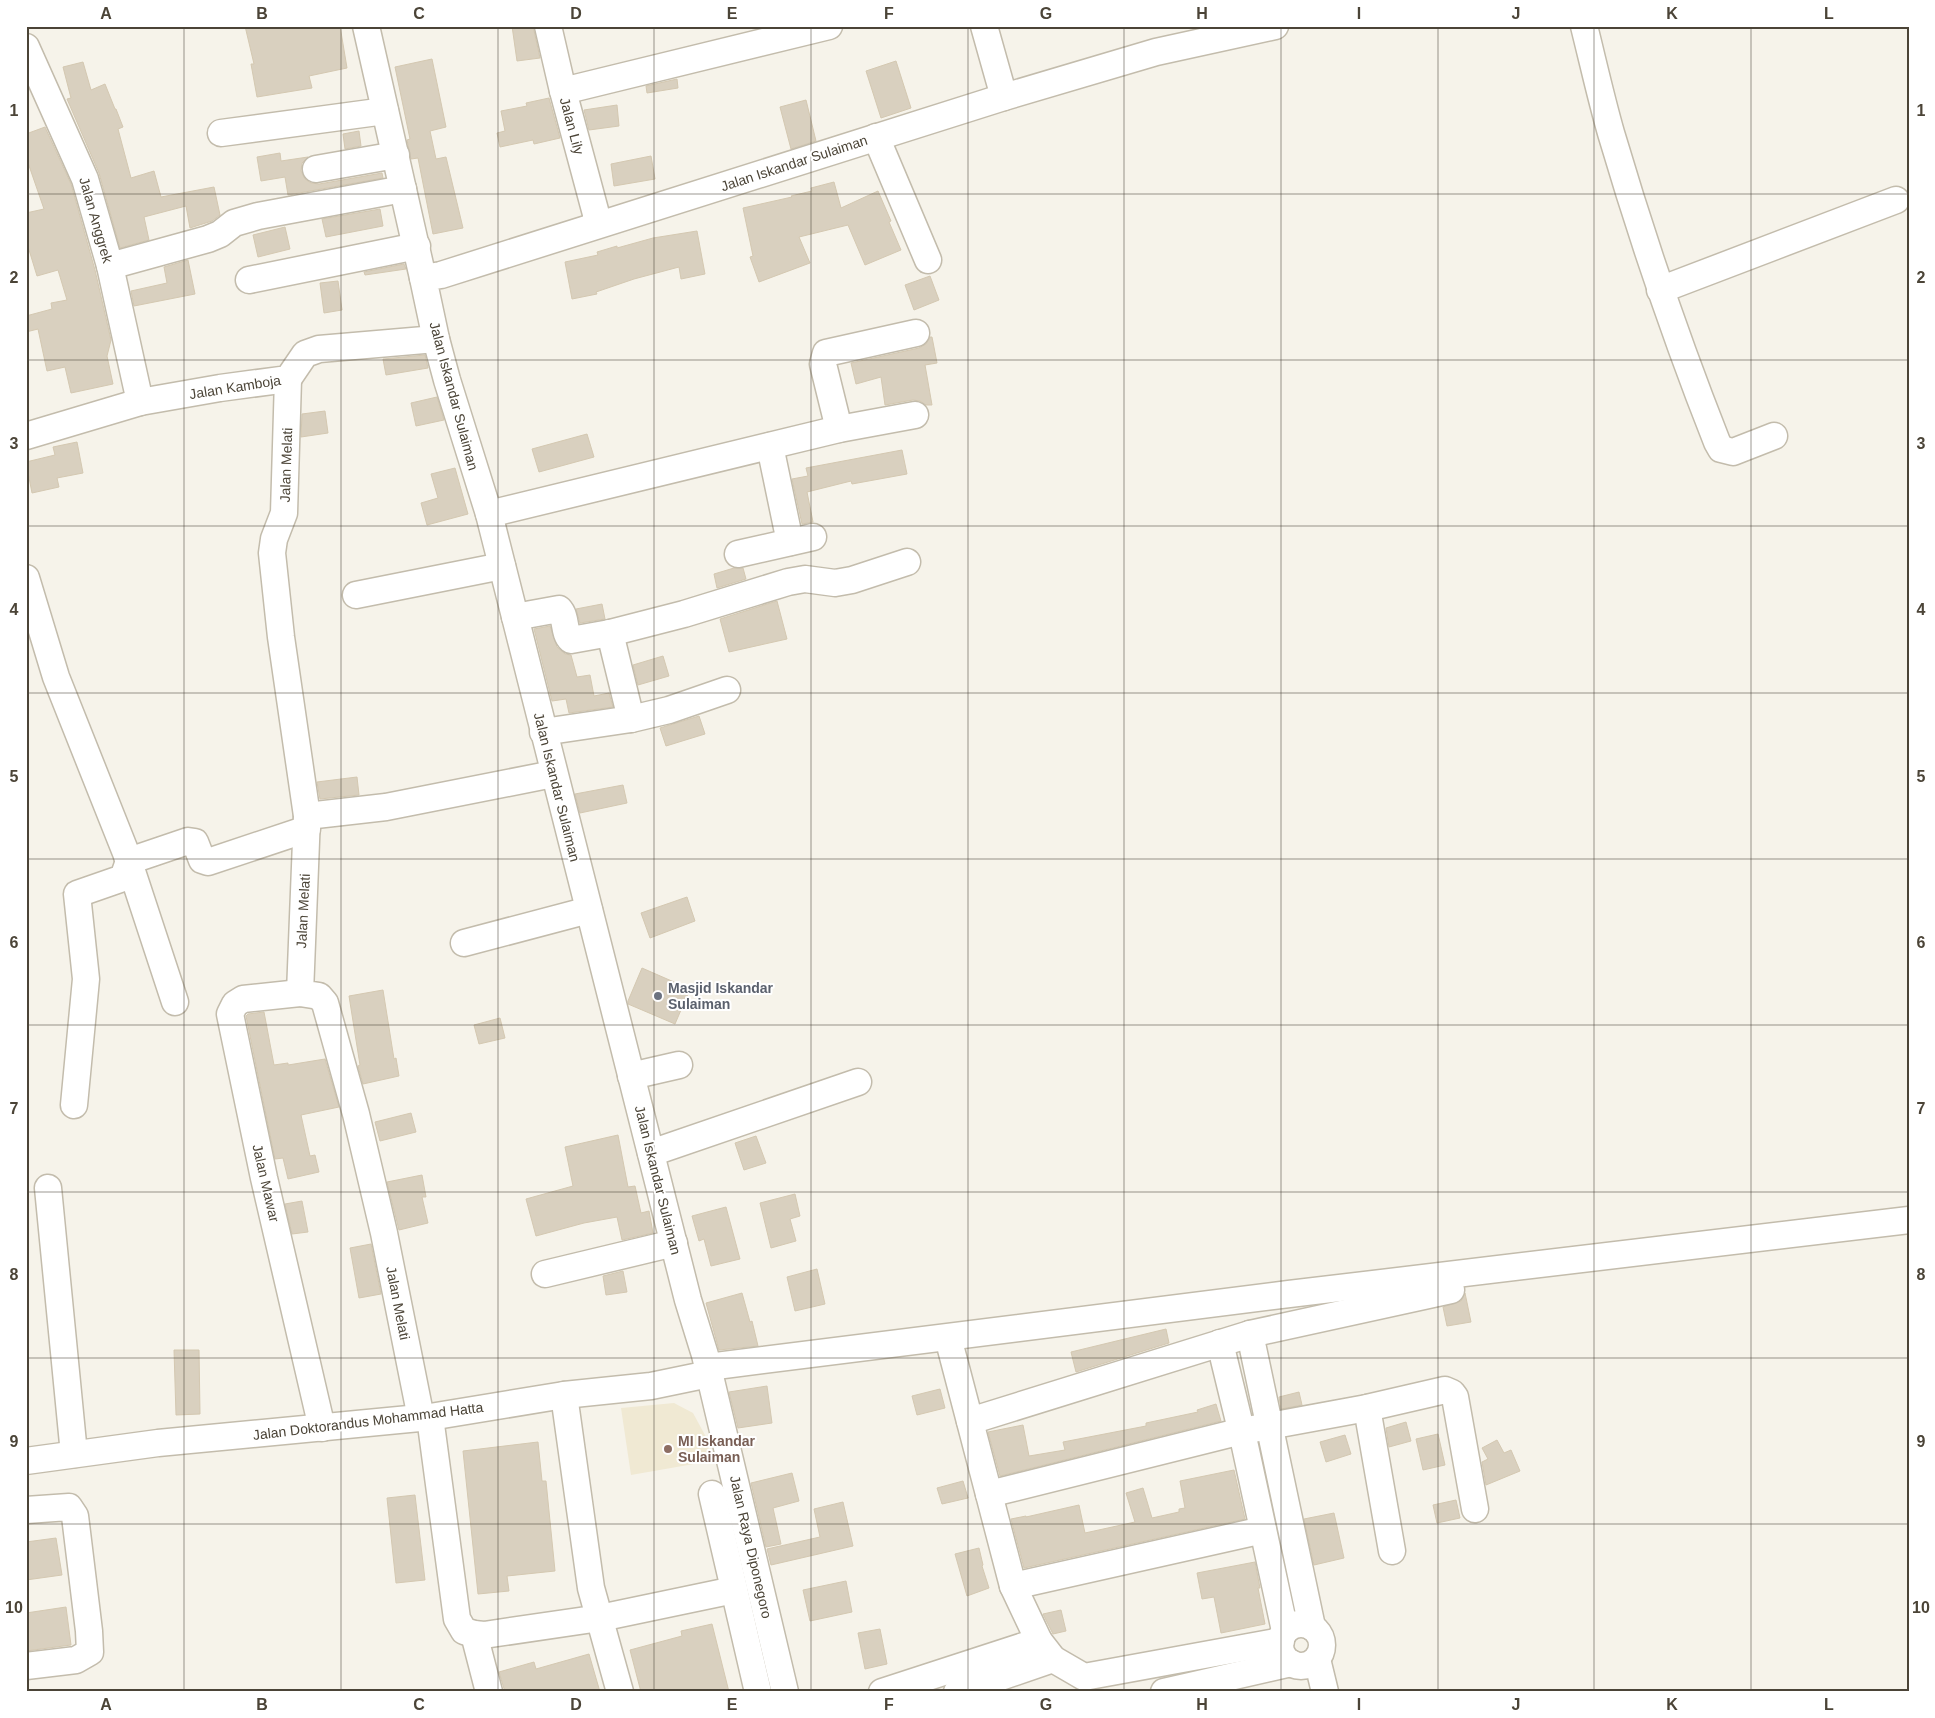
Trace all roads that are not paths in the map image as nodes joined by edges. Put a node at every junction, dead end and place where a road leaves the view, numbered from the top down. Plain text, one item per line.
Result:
1 (366, 26) edge
2 (548, 26) edge
3 (829, 26) edge
4 (984, 26) edge
5 (1276, 26) edge
6 (1584, 26) edge
7 (26, 47) edge
8 (563, 91) junction
9 (1004, 97) junction
10 (386, 111) junction
11 (221, 133) dead end
12 (876, 137) junction
13 (396, 155) junction
14 (316, 170) dead end
15 (403, 189) junction
16 (1896, 200) dead end
17 (596, 225) junction
18 (417, 246) junction
19 (928, 260) dead end
20 (110, 266) junction
21 (424, 278) junction
22 (249, 280) dead end
23 (1660, 290) junction
24 (916, 333) dead end
25 (436, 339) junction
26 (288, 379) junction
27 (140, 402) junction
28 (916, 415) dead end
29 (838, 429) junction
30 (26, 436) edge
31 (1774, 436) dead end
32 (770, 446) junction
33 (489, 514) junction
34 (738, 554) dead end
35 (907, 562) dead end
36 (502, 566) junction
37 (26, 578) edge
38 (356, 595) dead end
39 (515, 617) junction
40 (610, 633) junction
41 (727, 690) dead end
42 (631, 719) junction
43 (543, 732) junction
44 (554, 774) junction
45 (307, 822) junction
46 (128, 861) junction
47 (589, 910) junction
48 (464, 943) dead end
49 (300, 993) junction
50 (175, 1002) dead end
51 (679, 1065) dead end
52 (631, 1076) junction
53 (858, 1082) dead end
54 (74, 1105) dead end
55 (651, 1153) junction
56 (48, 1188) dead end
57 (1909, 1220) edge
58 (674, 1243) junction
59 (545, 1274) dead end
60 (1482, 1283) dead end
61 (1250, 1334) junction
62 (1220, 1342) junction
63 (951, 1348) dead end
64 (709, 1371) junction
65 (564, 1395) junction
66 (1367, 1408) junction
67 (426, 1417) junction
68 (970, 1421) junction
69 (1268, 1425) junction
70 (322, 1428) junction
71 (1242, 1431) junction
72 (74, 1454) junction
73 (26, 1461) edge
74 (712, 1494) dead end
75 (989, 1494) junction
76 (1475, 1509) dead end
77 (26, 1510) edge
78 (1263, 1530) junction
79 (1392, 1551) dead end
80 (1013, 1586) junction
81 (734, 1590) junction
82 (600, 1618) junction
83 (1312, 1627) junction
84 (474, 1634) junction
85 (1286, 1645) junction
86 (1046, 1650) junction
87 (1317, 1659) junction
88 (1010, 1661) junction
89 (26, 1666) edge
90 (1086, 1685) edge
91 (489, 1692) edge
92 (620, 1692) edge
93 (758, 1692) edge
94 (785, 1692) edge
95 (882, 1692) edge
96 (957, 1692) edge
97 (1164, 1692) edge
98 (1325, 1692) edge

1 - 10 street
2 - 8 street, Jalan Lily
3 - 8 street
4 - 9 street
5 - 9 street, Jalan Iskandar Sulaiman
6 - 23 street
7 - 20 street, Jalan Anggrek
8 - 17 street, Jalan Lily
9 - 12 street, Jalan Iskandar Sulaiman
10 - 11 street
10 - 13 street
12 - 17 street, Jalan Iskandar Sulaiman
12 - 19 street
13 - 14 street
13 - 15 street
15 - 18 street
15 - 20 street
16 - 23 street
17 - 21 street, Jalan Iskandar Sulaiman
18 - 21 street
18 - 22 street
20 - 27 street, Jalan Anggrek
21 - 25 street, Jalan Iskandar Sulaiman
23 - 31 street
24 - 29 street
25 - 26 street, Jalan Kamboja
25 - 33 street, Jalan Iskandar Sulaiman
26 - 27 street, Jalan Kamboja
26 - 45 street, Jalan Melati
27 - 30 street, Jalan Kamboja
28 - 29 street
29 - 32 street
32 - 33 street
32 - 34 street
33 - 36 street, Jalan Iskandar Sulaiman
35 - 40 street
36 - 38 street
36 - 39 street, Jalan Iskandar Sulaiman
37 - 46 street
39 - 40 street
39 - 43 street, Jalan Iskandar Sulaiman
40 - 42 street
41 - 42 street
42 - 43 street
43 - 44 street, Jalan Iskandar Sulaiman
44 - 45 street
44 - 47 street, Jalan Iskandar Sulaiman
45 - 46 street
45 - 49 street, Jalan Melati
46 - 50 street
46 - 54 street
47 - 48 street
47 - 52 street, Jalan Iskandar Sulaiman
49 - 67 street, Jalan Melati
49 - 70 street, Jalan Mawar
51 - 52 street
52 - 55 street, Jalan Iskandar Sulaiman
53 - 55 street
55 - 58 street, Jalan Iskandar Sulaiman
56 - 72 street
57 - 64 street, Jalan Doktorandus Mohammad Hatta
58 - 59 street
58 - 64 street, Jalan Iskandar Sulaiman
60 - 61 street
61 - 62 street
61 - 69 street
62 - 68 street
62 - 71 street
63 - 68 street
64 - 65 street, Jalan Doktorandus Mohammad Hatta
64 - 94 street, Jalan Raya Diponegoro
65 - 67 street, Jalan Doktorandus Mohammad Hatta
65 - 82 street
66 - 69 street
66 - 76 street
66 - 79 street
67 - 70 street, Jalan Doktorandus Mohammad Hatta
67 - 84 street
68 - 75 street
69 - 71 street
69 - 83 street
70 - 72 street, Jalan Doktorandus Mohammad Hatta
71 - 75 street
71 - 78 street
72 - 73 street, Jalan Doktorandus Mohammad Hatta
74 - 81 street
75 - 80 street
77 - 89 street
78 - 80 street
78 - 85 street
80 - 86 street
81 - 82 street
81 - 93 street
82 - 84 street
82 - 92 street
83 - 85 street
83 - 87 street
84 - 91 street
85 - 87 street
85 - 90 street
85 - 97 street
86 - 88 street
86 - 90 street
87 - 98 street
88 - 95 street
88 - 96 street

